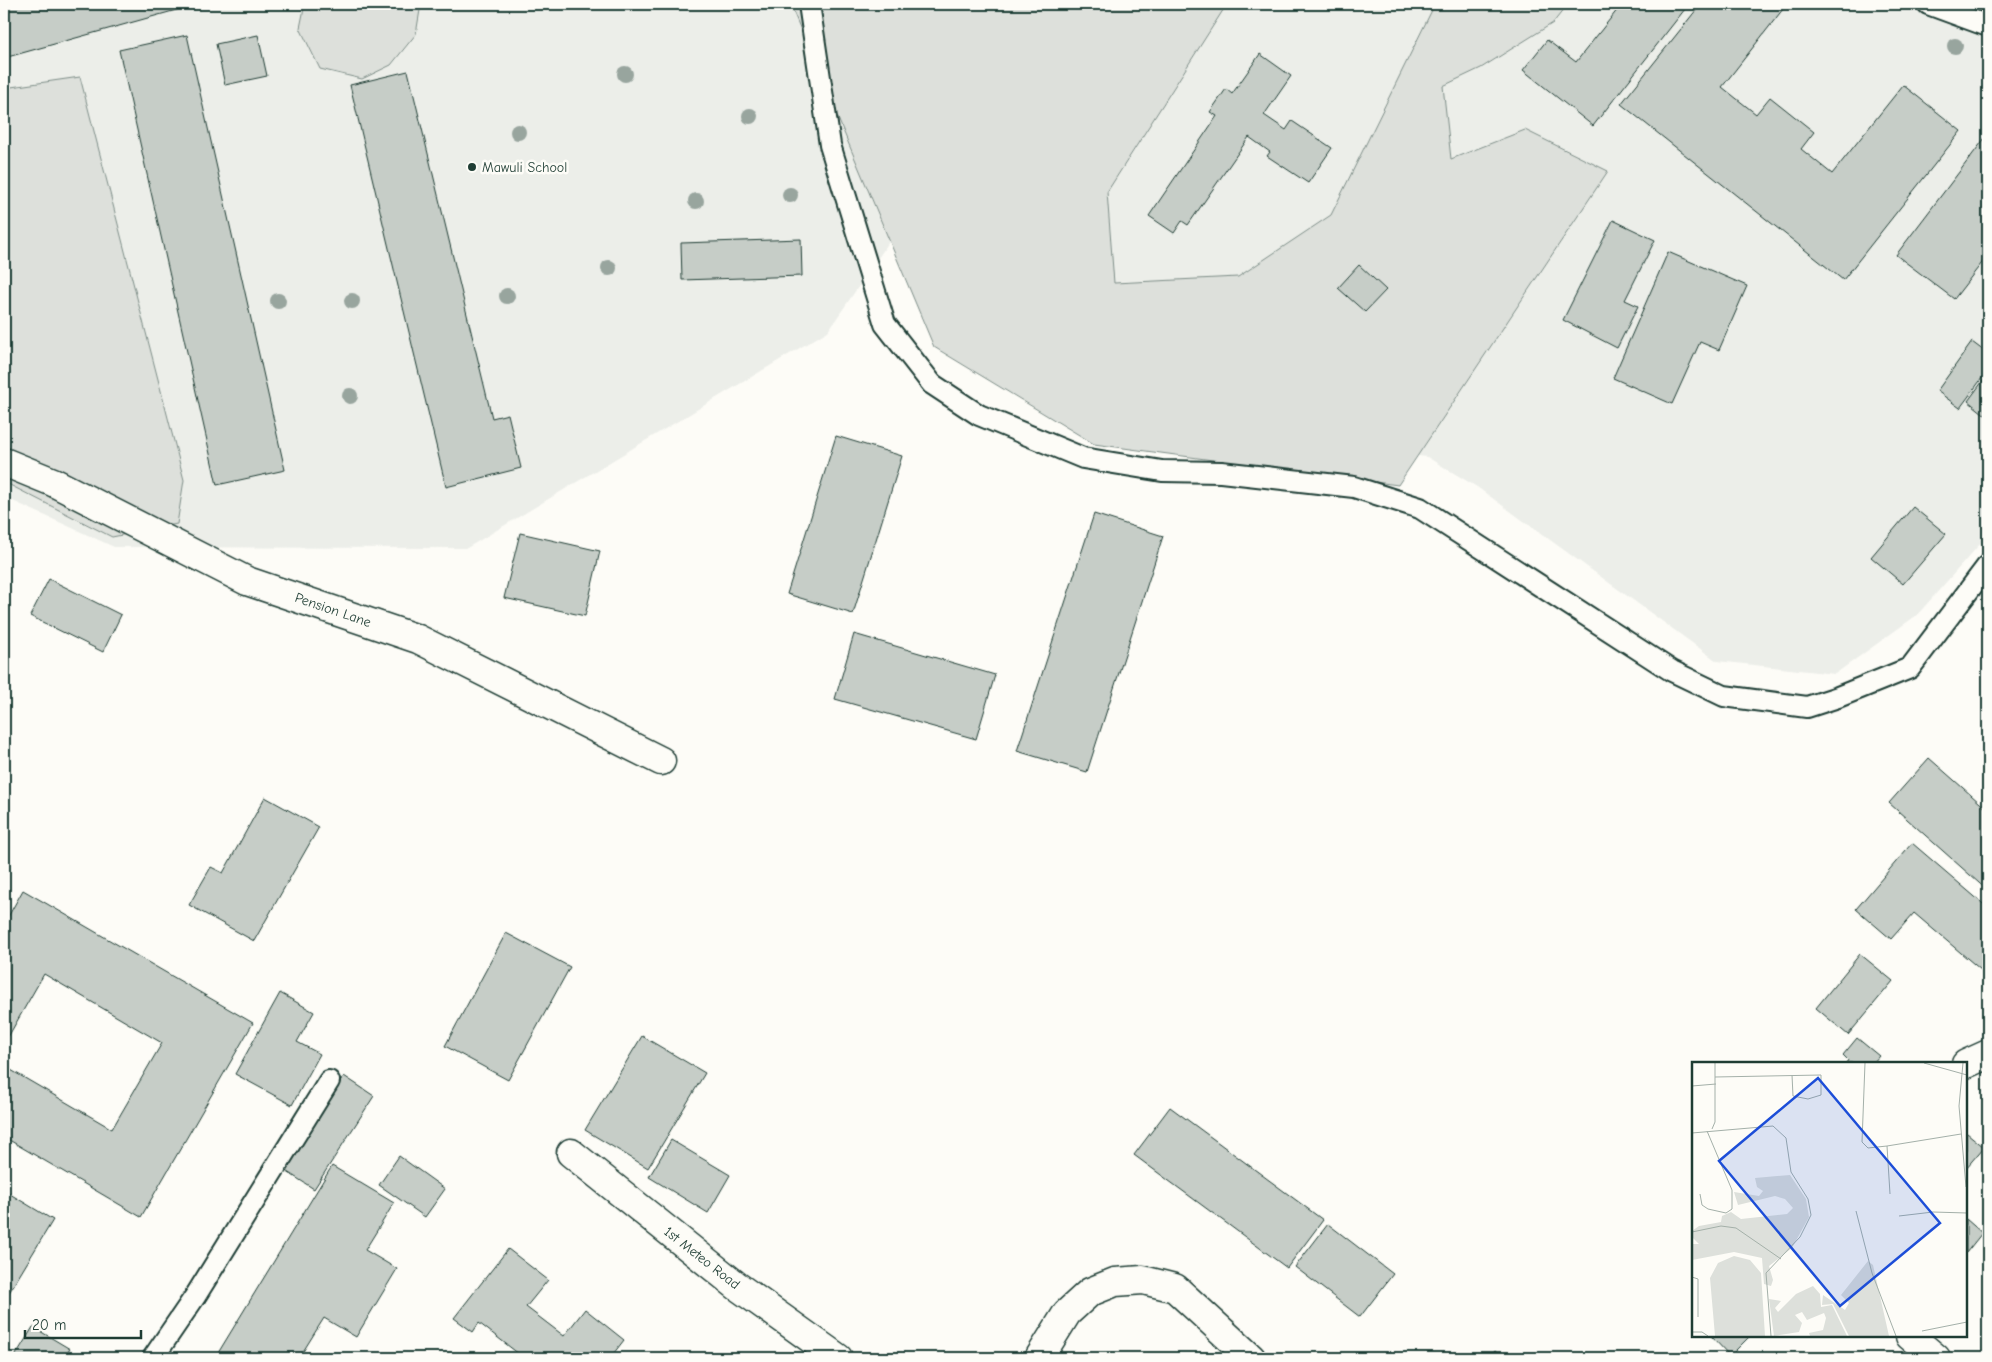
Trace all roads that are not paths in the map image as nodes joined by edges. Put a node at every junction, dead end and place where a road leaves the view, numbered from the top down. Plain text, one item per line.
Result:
1 (809, 4) edge
2 (1928, 4) edge
3 (1988, 26) edge
4 (4, 462) edge
5 (1988, 565) edge
6 (661, 761) dead end
7 (1988, 1054) edge
8 (1967, 1064) edge
9 (329, 1081) dead end
10 (571, 1153) dead end
11 (1911, 1337) edge
12 (153, 1358) edge
13 (838, 1358) edge
14 (1038, 1358) edge
15 (1250, 1358) edge
16 (1936, 1358) edge

1 - 5 lane
2 - 3 lane
4 - 6 street, Pension Lane
7 - 8 street
9 - 12 lane
10 - 13 street, 1st Meteo Road
11 - 16 street
14 - 15 street

